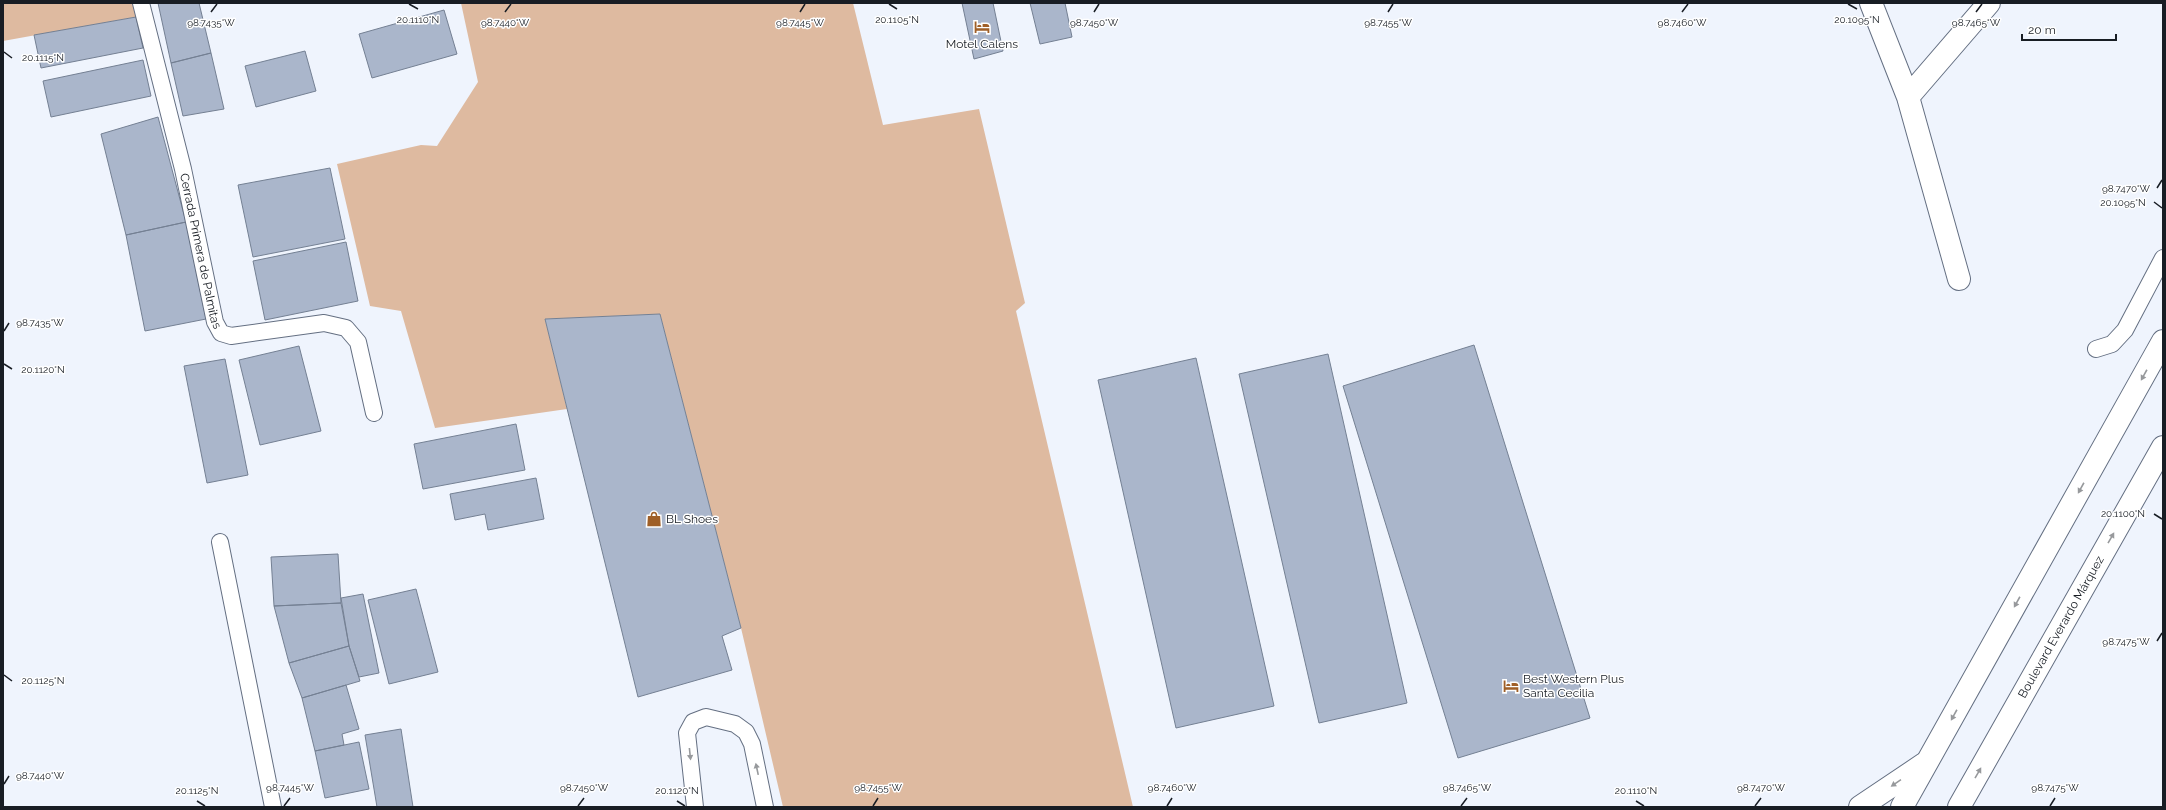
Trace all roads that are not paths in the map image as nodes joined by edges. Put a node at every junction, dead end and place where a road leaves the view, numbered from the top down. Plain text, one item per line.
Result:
1 (141, 3) edge
2 (1871, 3) edge
3 (1989, 3) edge
4 (1908, 97) junction
5 (2163, 258) edge
6 (1959, 279) dead end
7 (2163, 341) edge
8 (2096, 349) dead end
9 (374, 413) dead end
10 (2163, 447) edge
11 (220, 542) dead end
12 (1928, 761) junction
13 (274, 807) edge
14 (695, 807) edge
15 (765, 807) edge
16 (1860, 807) edge
17 (1902, 807) edge
18 (1959, 807) edge

1 - 9 lane, Cerrada Primera de Palmitas
2 - 4 main road
3 - 4 main road
4 - 6 main road
5 - 8 lane
7 -> 12 main road
18 -> 10 main road, Boulevard Everardo Márquez
11 - 13 lane
12 -> 16 main road
12 - 17 main road
15 -> 14 lane

